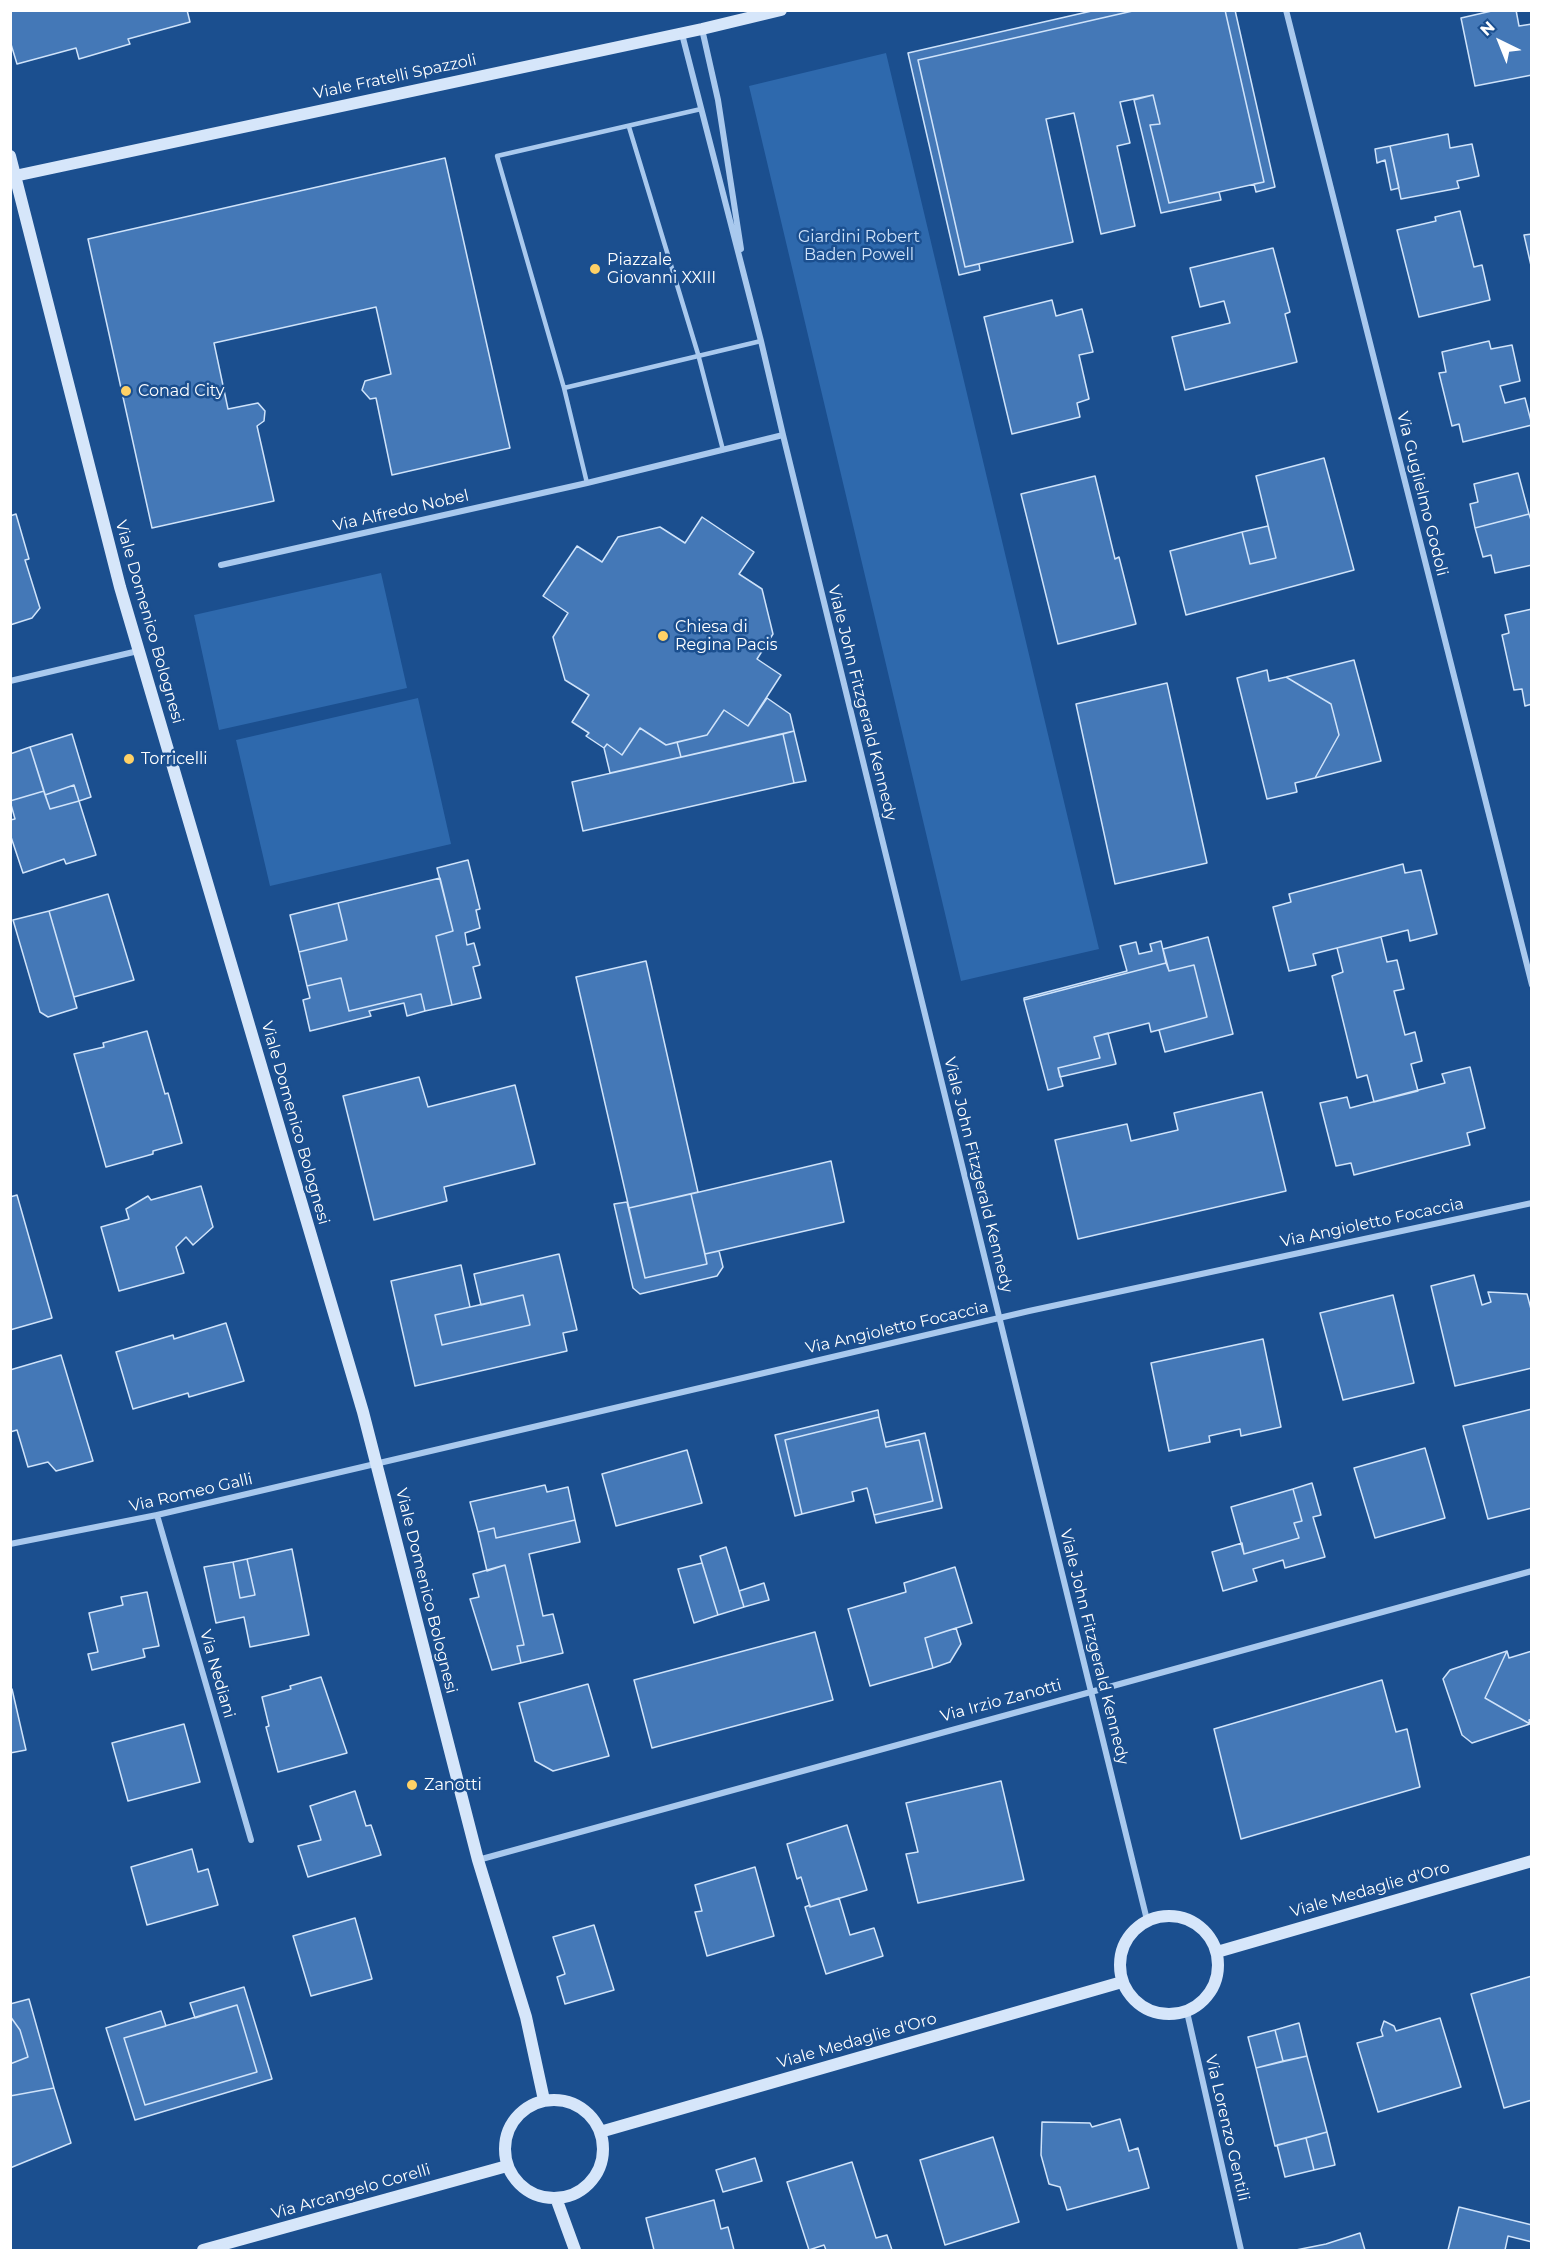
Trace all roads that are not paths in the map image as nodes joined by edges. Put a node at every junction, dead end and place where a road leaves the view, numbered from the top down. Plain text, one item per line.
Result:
1 (781, 10) edge
2 (1286, 10) edge
3 (702, 29) junction
4 (681, 33) junction
5 (701, 109) junction
6 (629, 127) junction
7 (10, 156) edge
8 (13, 176) edge
9 (746, 282) junction
10 (761, 340) junction
11 (698, 354) junction
12 (564, 388) junction
13 (783, 435) junction
14 (723, 450) junction
15 (587, 483) junction
16 (221, 565) dead end
17 (138, 651) junction
18 (10, 681) edge
19 (1532, 984) edge
20 (1532, 1203) edge
21 (1000, 1318) junction
22 (376, 1464) junction
23 (157, 1515) junction
24 (10, 1544) edge
25 (1532, 1571) edge
26 (1091, 1690) junction
27 (251, 1840) dead end
28 (478, 1860) junction
29 (1532, 1861) edge
30 (1147, 1920) junction
31 (1217, 1952) junction
32 (1122, 1982) junction
33 (1187, 2012) junction
34 (544, 2100) junction
35 (600, 2132) junction
36 (507, 2166) junction
37 (556, 2198) junction
38 (203, 2250) edge
39 (574, 2250) edge
40 (1241, 2250) edge

1 - 3 street, Viale Fratelli Spazzoli
2 - 19 street, Via Guglielmo Godoli
3 - 4 street, Viale Fratelli Spazzoli
3 - 9 street
4 - 5 street
4 - 8 street, Viale Fratelli Spazzoli
5 - 6 lane
5 - 9 street
6 - 11 lane
6 - 12 lane
7 - 8 street, Viale Domenico Bolognesi
8 - 17 street, Viale Domenico Bolognesi
9 - 10 street
10 - 11 lane
10 - 13 street
11 - 12 lane
11 - 14 lane
12 - 15 lane
13 - 14 street, Via Alfredo Nobel
13 - 21 street, Viale John Fitzgerald Kennedy
14 - 15 street, Via Alfredo Nobel
15 - 16 street, Via Alfredo Nobel
17 - 18 street
17 - 22 street, Viale Domenico Bolognesi
20 - 21 street, Via Angioletto Focaccia
21 - 22 street, Via Angioletto Focaccia
21 - 26 street, Viale John Fitzgerald Kennedy
22 - 23 street, Via Romeo Galli
22 - 28 street, Viale Domenico Bolognesi
23 - 24 street, Via Romeo Galli
23 - 27 street, Via Nediani
25 - 26 street, Via Irzio Zanotti
26 - 28 street, Via Irzio Zanotti
26 - 30 street, Viale John Fitzgerald Kennedy
28 - 34 street, Viale Domenico Bolognesi
29 - 31 street, Viale Medaglie d'Oro
30 - 31 street
30 - 32 street
31 - 33 street
32 - 33 street
32 - 35 street, Viale Medaglie d'Oro
33 - 40 street, Via Lorenzo Gentili
34 - 35 street
34 - 36 street
35 - 37 street
36 - 37 street
36 - 38 street, Via Arcangelo Corelli
37 - 39 street

